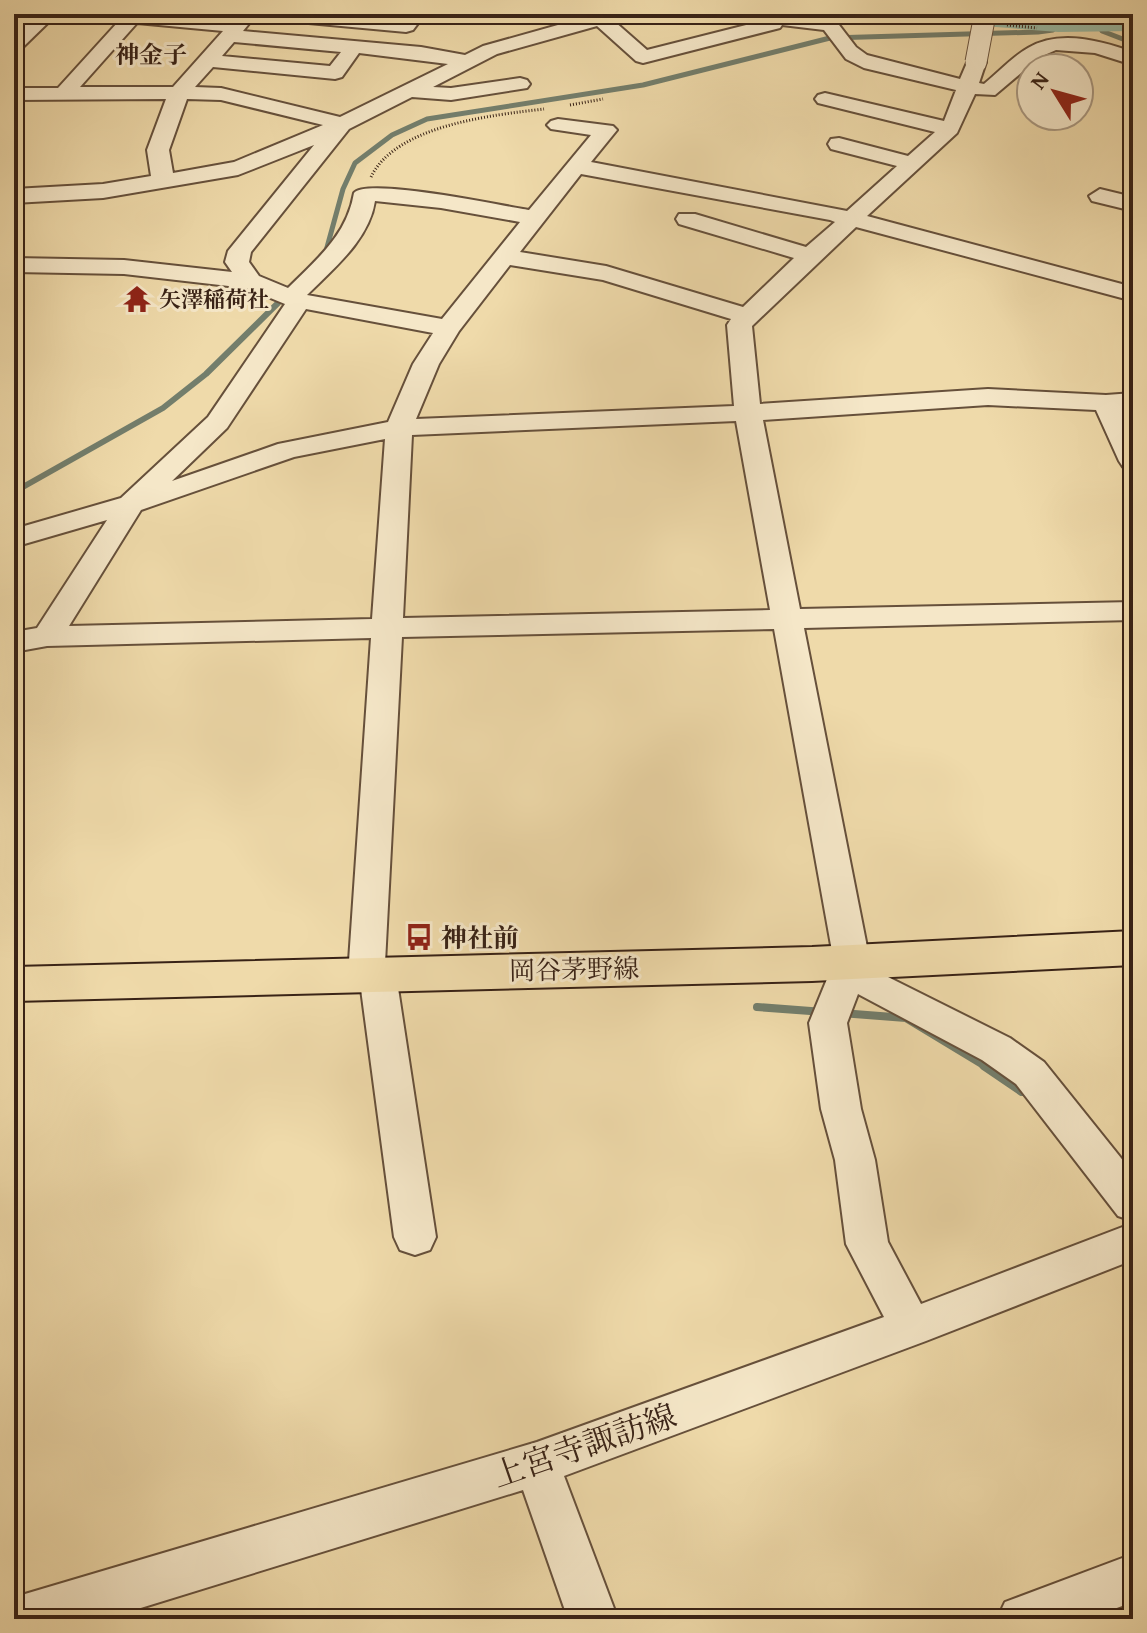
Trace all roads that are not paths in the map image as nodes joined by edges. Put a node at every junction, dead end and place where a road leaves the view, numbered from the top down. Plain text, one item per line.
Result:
1 (48, 14) edge
2 (93, 14) edge
3 (276, 14) edge
4 (416, 14) edge
5 (739, 14) edge
6 (985, 14) edge
7 (134, 16) edge
8 (609, 16) edge
9 (795, 19) junction
10 (238, 25) edge
11 (14, 45) edge
12 (1129, 46) edge
13 (354, 47) junction
14 (207, 60) junction
15 (467, 61) junction
16 (520, 84) dead end
17 (969, 87) junction
18 (409, 91) junction
19 (179, 93) junction
20 (14, 94) edge
21 (63, 94) junction
22 (825, 99) dead end
23 (559, 113) road end
24 (343, 124) junction
25 (950, 129) junction
26 (839, 144) dead end
27 (911, 163) junction
28 (576, 166) junction
29 (163, 180) junction
30 (14, 196) edge
31 (1100, 196) dead end
32 (1133, 204) edge
33 (534, 218) junction
34 (853, 218) junction
35 (687, 219) dead end
36 (811, 256) junction
37 (504, 257) junction
38 (14, 265) edge
39 (251, 281) junction
40 (1133, 294) edge
41 (296, 299) junction
42 (1133, 311) edge
43 (746, 316) junction
44 (448, 328) junction
45 (1120, 402) edge
46 (748, 413) junction
47 (399, 428) junction
48 (1133, 461) edge
49 (131, 504) junction
50 (14, 538) edge
51 (1133, 611) edge
52 (789, 620) junction
53 (386, 628) junction
54 (47, 636) junction
55 (14, 642) edge
56 (1133, 948) edge
57 (852, 962) junction
58 (372, 976) junction
59 (14, 984) edge
60 (1133, 1204) edge
61 (415, 1237) dead end
62 (1133, 1241) edge
63 (911, 1327) junction
64 (537, 1464) junction
65 (1133, 1578) edge
66 (25, 1619) edge
67 (593, 1619) edge
68 (1022, 1619) edge

1 - 11 street
2 - 7 street
3 - 4 street
5 - 9 street
6 - 17 street, bridge
7 - 10 street
7 - 21 street
8 - 9 street
8 - 15 street
9 - 17 street
10 - 13 street
10 - 14 street
12 - 17 street
13 - 14 street
13 - 15 street
14 - 19 street
15 - 18 street
16 - 18 street
17 - 25 street
18 - 24 street
19 - 21 street
19 - 24 street
19 - 29 street
20 - 21 street
22 - 25 street
23 - 28 street
24 - 29 street
24 - 39 street
25 - 27 street
26 - 27 street
27 - 34 street
28 - 33 street
28 - 34 street
29 - 30 street
31 - 32 street
33 - 37 street
33 - 41 street
34 - 36 street
34 - 40 street
35 - 36 street
36 - 43 street
37 - 43 street
37 - 44 street
38 - 39 street
39 - 41 street
40 - 42 street
41 - 44 street
41 - 49 street
43 - 46 street
44 - 47 street
45 - 46 street
45 - 48 street
46 - 47 street
46 - 52 street
47 - 49 street
47 - 53 street
49 - 50 street
49 - 54 street
51 - 52 street
52 - 53 street
52 - 57 street
53 - 54 street
53 - 58 street
54 - 55 street
56 - 57 main road, 岡谷茅野線
57 - 58 main road, 岡谷茅野線
57 - 60 street
57 - 63 street
58 - 59 main road, 岡谷茅野線
58 - 61 street
62 - 63 street, 上宮寺諏訪線
63 - 64 street, 上宮寺諏訪線
64 - 66 street, 上宮寺諏訪線
64 - 67 street
65 - 68 street

